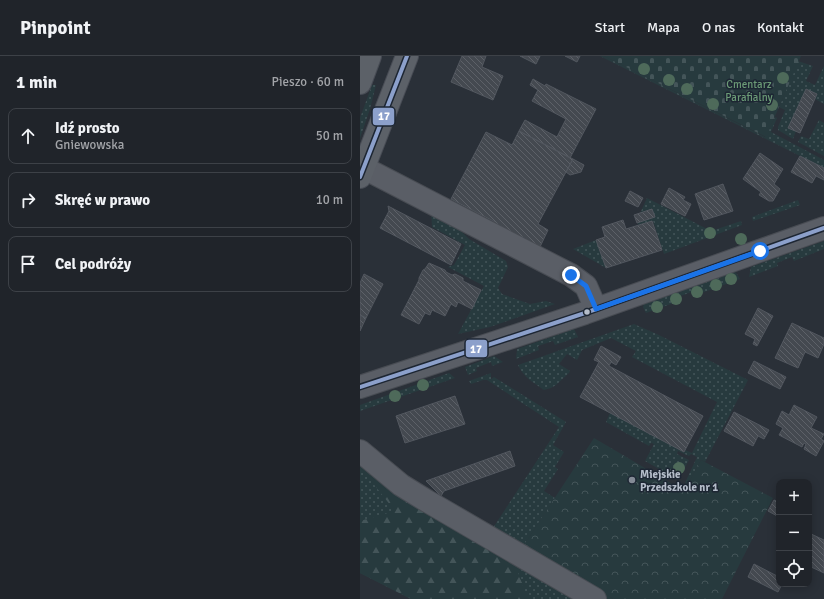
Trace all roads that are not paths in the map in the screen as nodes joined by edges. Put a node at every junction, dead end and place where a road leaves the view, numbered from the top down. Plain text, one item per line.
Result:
1 (370, 56) edge
2 (407, 56) edge
3 (360, 83) edge
4 (362, 172) edge
5 (824, 228) edge
6 (596, 309) junction
7 (360, 387) edge
8 (360, 451) edge
9 (590, 597) edge

1 - 3 main road
2 - 4 main road
4 - 6 street
5 - 6 street
6 - 7 street
8 - 9 street

